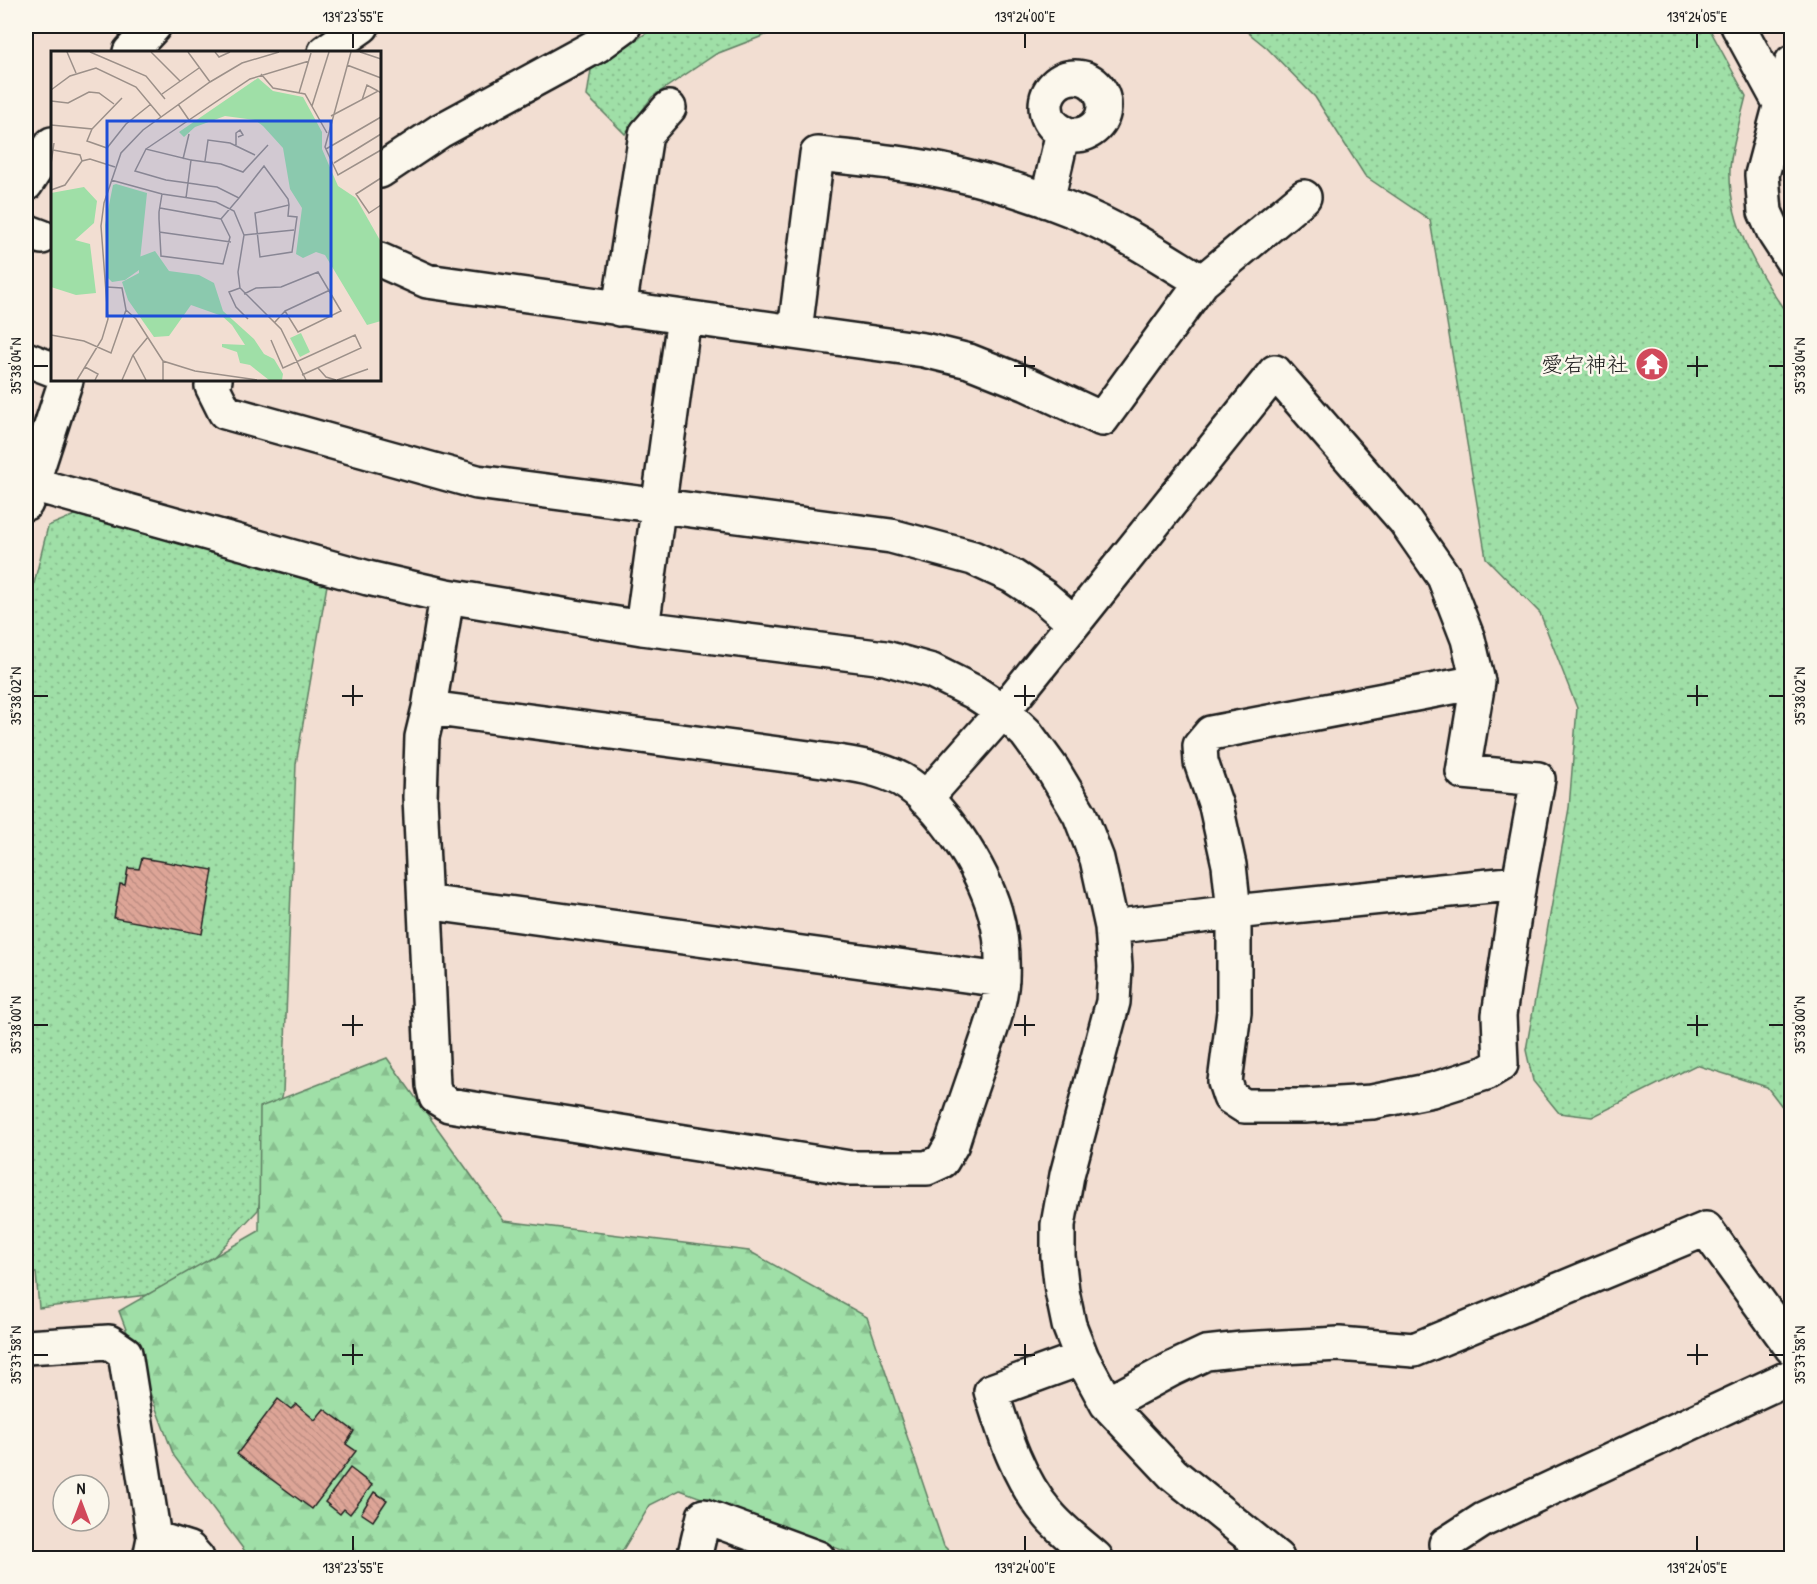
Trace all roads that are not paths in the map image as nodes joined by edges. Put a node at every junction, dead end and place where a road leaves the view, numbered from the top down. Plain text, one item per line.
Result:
1 (154, 26) edge
2 (362, 26) edge
3 (624, 26) edge
4 (1738, 26) edge
5 (131, 51) edge
6 (326, 51) edge
7 (1791, 62) edge
8 (1780, 103) junction
9 (669, 108) dead end
10 (1063, 132) dead end
11 (51, 146) edge
12 (381, 170) edge
13 (26, 184) edge
14 (1304, 197) dead end
15 (1047, 201) junction
16 (1786, 239) edge
17 (381, 260) edge
18 (1202, 282) junction
19 (619, 309) junction
20 (684, 317) junction
21 (795, 331) junction
22 (26, 359) edge
23 (51, 369) edge
24 (66, 381) edge
25 (214, 381) edge
26 (28, 494) edge
27 (659, 505) junction
28 (447, 596) junction
29 (1074, 623) junction
30 (642, 628) junction
31 (1478, 682) junction
32 (429, 708) junction
33 (1003, 711) junction
34 (925, 799) junction
35 (1519, 883) junction
36 (425, 902) junction
37 (1234, 912) junction
38 (1112, 927) junction
39 (1002, 980) junction
40 (26, 1347) edge
41 (1791, 1348) edge
42 (1082, 1358) junction
43 (1791, 1376) edge
44 (1107, 1404) junction
45 (152, 1548) edge
46 (1444, 1554) edge
47 (197, 1558) edge
48 (694, 1558) edge
49 (818, 1558) edge
50 (1096, 1558) edge
51 (1276, 1558) edge

1 - 5 street
2 - 6 street
3 - 12 street
4 - 8 street
7 - 8 street
8 - 16 street
9 - 19 street
10 - 15 street
11 - 13 street
14 - 18 street
15 - 18 street
15 - 21 street
17 - 19 street
18 - 21 street
19 - 20 street
20 - 21 street
20 - 27 street
22 - 23 street
24 - 26 street
25 - 27 street
26 - 28 street
27 - 29 street
27 - 30 street
28 - 30 street
28 - 32 street
29 - 31 street
29 - 33 street
30 - 33 street
31 - 35 street
31 - 37 street
32 - 34 street
32 - 36 street
33 - 34 street
33 - 38 street
34 - 39 street
35 - 37 street
35 - 37 street
36 - 39 street
36 - 39 street
37 - 38 street
38 - 42 street
40 - 45 street
41 - 44 street
42 - 44 street
42 - 50 street
43 - 46 street
44 - 51 street
45 - 47 street
48 - 49 street

